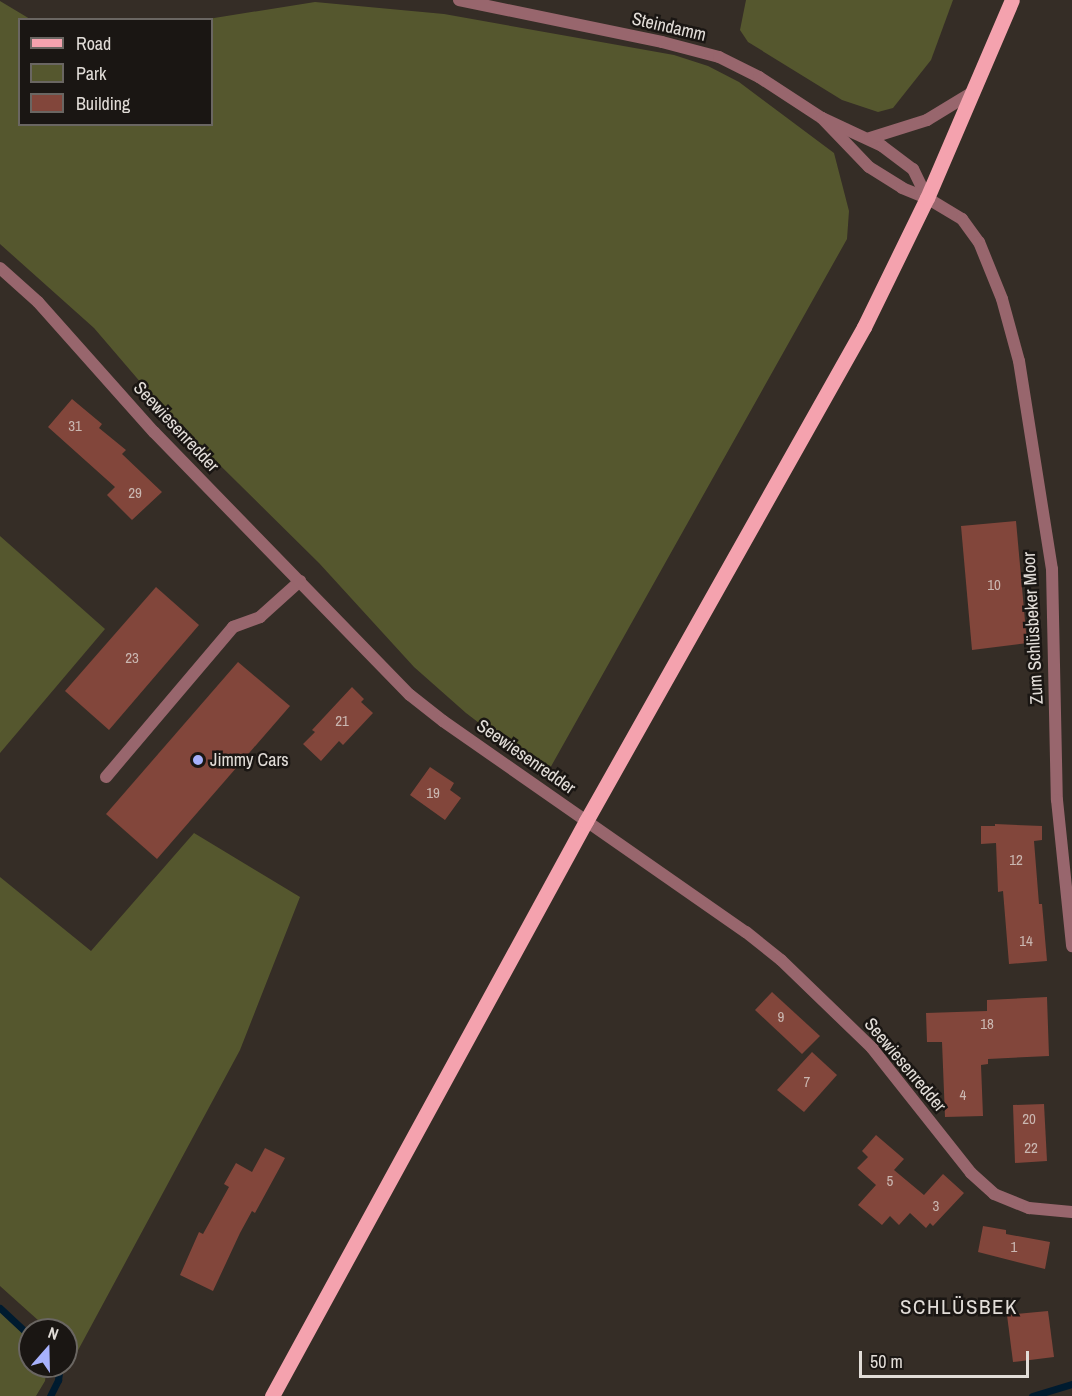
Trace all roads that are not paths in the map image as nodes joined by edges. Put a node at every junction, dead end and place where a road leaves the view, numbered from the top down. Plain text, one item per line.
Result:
1 (459, 0) edge
2 (1012, 0) edge
3 (974, 91) junction
4 (822, 117) junction
5 (870, 138) junction
6 (927, 198) junction
7 (0, 268) edge
8 (300, 581) junction
9 (106, 777) dead end
10 (586, 821) junction
11 (1072, 946) edge
12 (1072, 1212) edge
13 (272, 1396) edge

1 - 4 street, Steindamm
2 - 3 main road
3 - 5 street
3 - 6 main road
4 - 5 street, Steindamm
4 - 6 street, Steindamm
5 - 6 street, Steindamm
6 - 10 main road
6 - 11 street, Zum Schlüsbeker Moor
7 - 8 street, Seewiesenredder
8 - 9 street
8 - 10 street, Seewiesenredder
10 - 12 street, Seewiesenredder
10 - 13 main road

